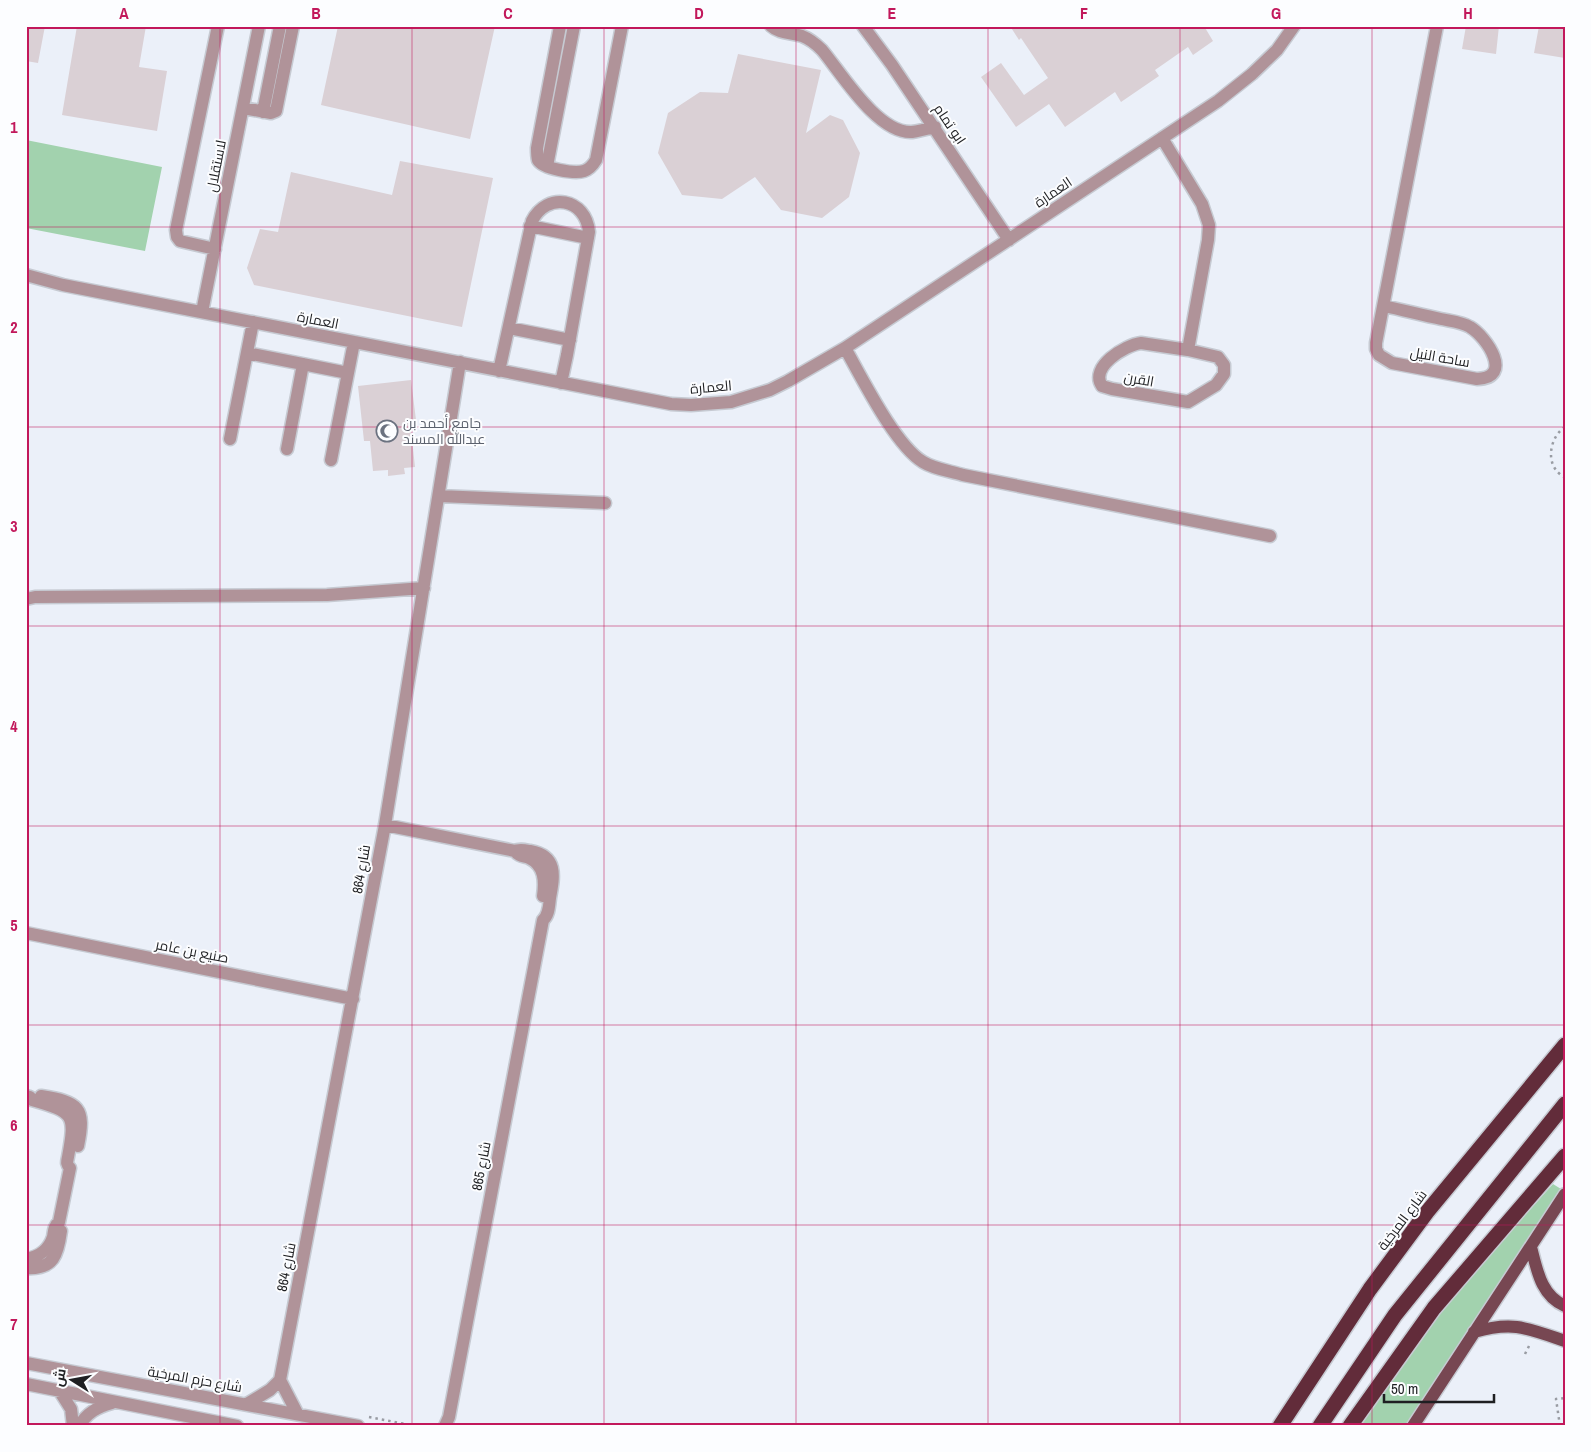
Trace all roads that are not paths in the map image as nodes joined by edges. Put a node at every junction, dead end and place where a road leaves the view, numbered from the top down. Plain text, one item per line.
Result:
1 (218, 26) edge
2 (258, 26) edge
3 (280, 26) edge
4 (293, 26) edge
5 (560, 26) edge
6 (574, 26) edge
7 (622, 26) edge
8 (771, 26) edge
9 (863, 26) edge
10 (1294, 26) edge
11 (1437, 26) edge
12 (242, 108) junction
13 (262, 112) junction
14 (935, 127) junction
15 (1162, 138) junction
16 (547, 166) junction
17 (530, 226) junction
18 (588, 238) junction
19 (1010, 240) junction
20 (215, 249) junction
21 (26, 275) edge
22 (1384, 306) junction
23 (202, 312) junction
24 (253, 322) junction
25 (509, 328) junction
26 (570, 340) junction
27 (354, 342) junction
28 (844, 348) junction
29 (1188, 350) junction
30 (247, 353) junction
31 (460, 362) junction
32 (303, 364) junction
33 (499, 371) junction
34 (348, 373) junction
35 (561, 383) junction
36 (230, 439) dead end
37 (287, 449) dead end
38 (331, 460) dead end
39 (439, 496) junction
40 (605, 503) dead end
41 (1270, 536) dead end
42 (424, 588) junction
43 (26, 599) edge
44 (385, 825) junction
45 (26, 933) edge
46 (353, 999) junction
47 (1565, 1045) edge
48 (28, 1097) edge
49 (1565, 1104) edge
50 (1565, 1156) edge
51 (1565, 1194) edge
52 (59, 1222) junction
53 (1531, 1248) junction
54 (26, 1259) edge
55 (26, 1268) edge
56 (1565, 1306) edge
57 (1474, 1332) junction
58 (1565, 1341) edge
59 (26, 1363) edge
60 (280, 1380) junction
61 (26, 1384) edge
62 (59, 1390) junction
63 (115, 1402) junction
64 (247, 1404) junction
65 (297, 1413) junction
66 (448, 1423) edge
67 (73, 1426) edge
68 (78, 1426) edge
69 (237, 1426) edge
70 (358, 1426) edge
71 (1280, 1426) edge
72 (1320, 1426) edge
73 (1350, 1426) edge
74 (1413, 1426) edge

1 - 20 street
2 - 12 street, لاستقلال
3 - 13 street
4 - 13 street
5 - 16 street
6 - 16 street
7 - 16 street
8 - 14 street
9 - 14 street, ابو تمام
10 - 15 street, العمارة
11 - 22 street, ساحة النيل
12 - 13 street
12 - 20 street, لاستقلال
14 - 19 street, ابو تمام
15 - 19 street, العمارة
15 - 29 street
17 - 18 street
17 - 18 street
17 - 25 street
18 - 26 street
19 - 28 street, العمارة
20 - 23 street, لاستقلال
21 - 23 street, العمارة
22 - 22 street, ساحة النيل
23 - 24 street, العمارة
24 - 27 street, العمارة
24 - 30 street
25 - 26 street
25 - 33 street
26 - 35 street
27 - 31 street, العمارة
27 - 34 street
28 - 35 street, العمارة
28 - 41 street
29 - 29 street, القرن
30 - 32 street
30 - 36 street
31 - 33 street, العمارة
31 - 39 street, شارع 864
32 - 34 street
32 - 37 street
33 - 35 street, العمارة
34 - 38 street
39 - 40 street
39 - 42 street, شارع 864
42 - 43 street
42 - 44 street, شارع 864
44 - 46 street, شارع 864
44 - 66 street, شارع 865
45 - 46 street, صنيع بن عامر
46 - 60 street, شارع 864
47 - 71 highway, شارع المرخية
48 - 52 street
49 - 72 highway
50 - 73 highway
51 - 53 main road
52 - 54 street
52 - 55 street
53 - 56 main road
53 - 57 main road
57 - 58 main road
57 - 74 main road
59 - 64 street, شارع حزم المرخية
60 - 64 street
60 - 65 street
61 - 62 street
62 - 63 street
62 - 67 street
63 - 68 street
63 - 69 street
64 - 65 street, شارع حزم المرخية
65 - 70 street, شارع حزم المرخية

